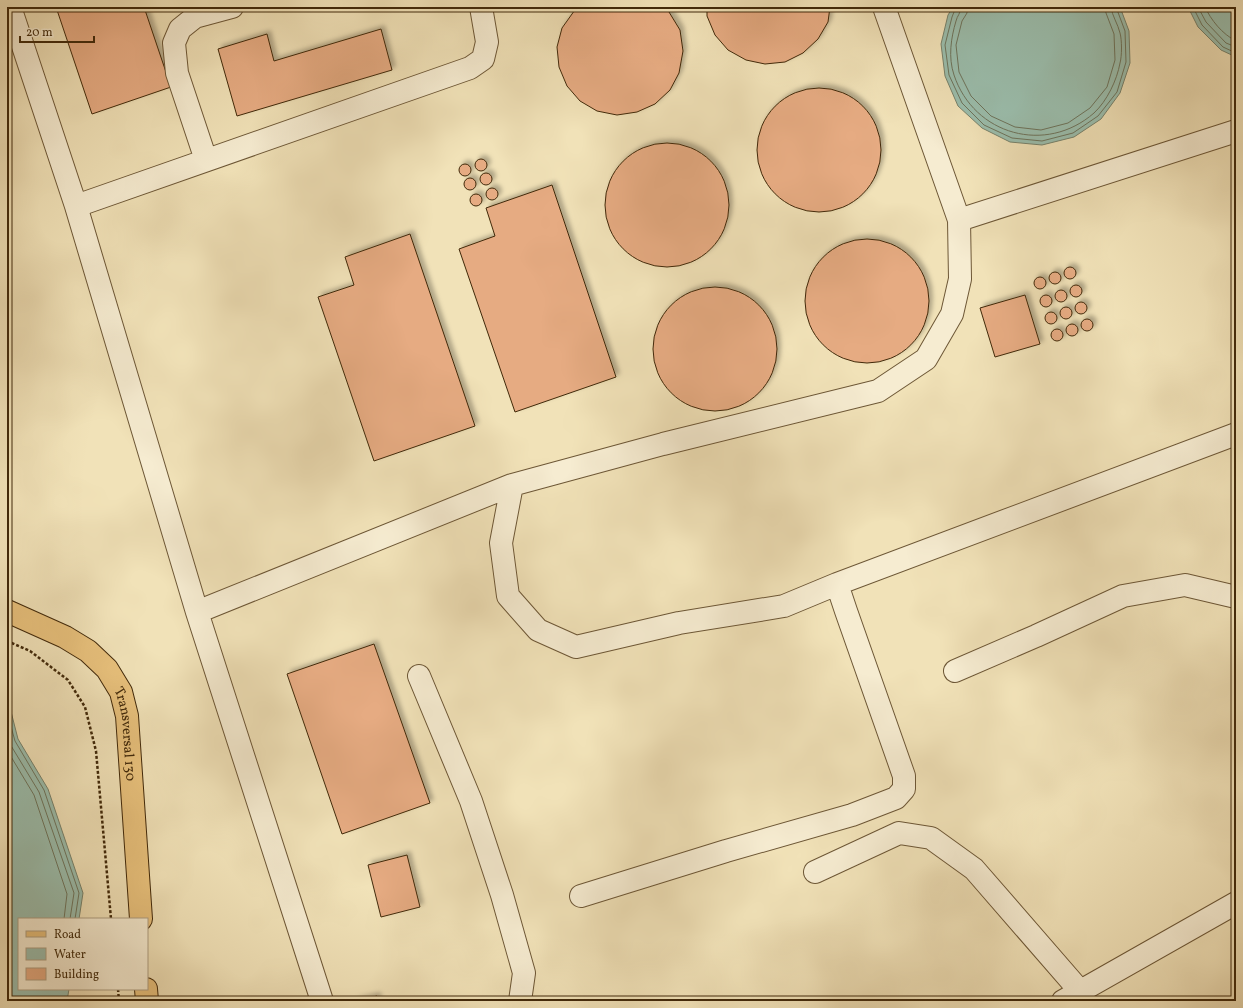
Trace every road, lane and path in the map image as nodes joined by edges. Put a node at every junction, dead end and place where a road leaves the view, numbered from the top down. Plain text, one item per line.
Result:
1 (10, 7) edge
2 (232, 7) edge
3 (481, 7) edge
4 (884, 7) edge
5 (1236, 132) edge
6 (206, 160) junction
7 (76, 206) junction
8 (960, 220) junction
9 (1236, 434) edge
10 (512, 486) junction
11 (837, 584) junction
12 (1236, 597) edge
13 (7, 611) edge
14 (197, 612) junction
15 (7, 641) edge
16 (955, 671) dead end
17 (419, 676) dead end
18 (815, 872) dead end
19 (581, 896) dead end
20 (1236, 904) edge
21 (111, 918) edge
22 (141, 918) edge
23 (118, 990) edge
24 (146, 990) edge
25 (1072, 996) edge
26 (119, 1001) edge
27 (147, 1001) edge
28 (322, 1001) edge
29 (520, 1001) edge

1 - 7 street
2 - 6 street
3 - 6 street
4 - 8 street
5 - 8 street
6 - 7 street
7 - 14 street
8 - 10 street
9 - 11 street
10 - 11 street
10 - 14 street
11 - 19 street
12 - 16 street
13 - 22 main road, Transversal 130
14 - 28 street
15 - 21 path
17 - 29 street
18 - 25 street
20 - 25 street
23 - 26 path
24 - 27 main road

